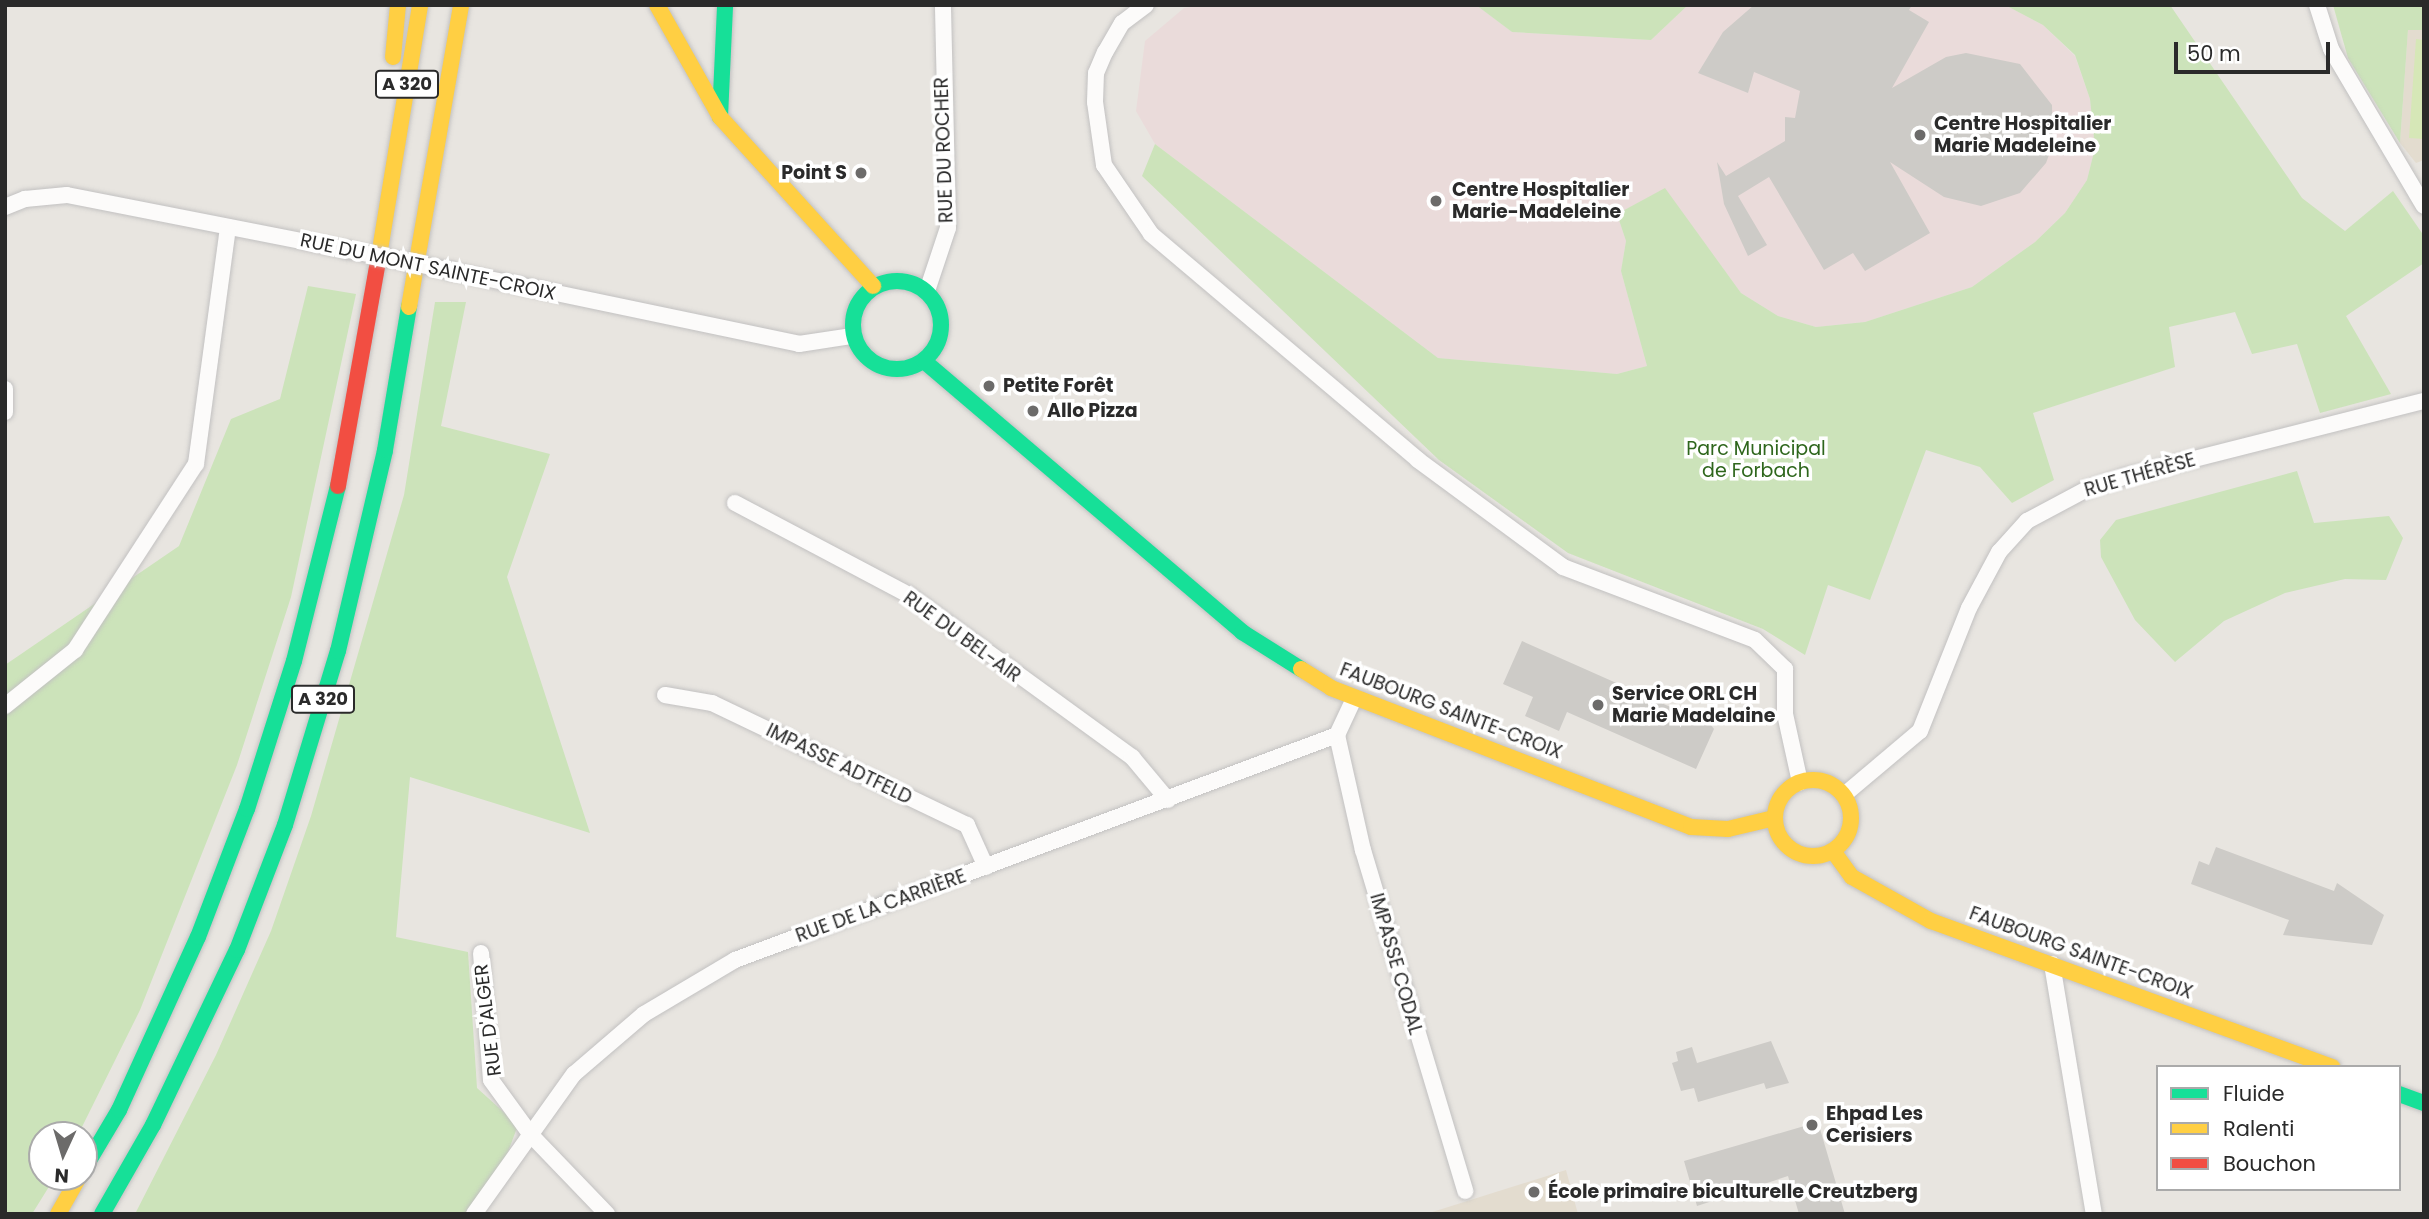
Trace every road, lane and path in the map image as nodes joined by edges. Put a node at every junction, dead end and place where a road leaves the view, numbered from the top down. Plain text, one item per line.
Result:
1 (398, 5) edge
2 (420, 5) edge
3 (461, 5) edge
4 (657, 5) edge
5 (725, 5) edge
6 (943, 5) edge
7 (1146, 5) edge
8 (2317, 5) edge
9 (720, 117) junction
10 (395, 162) junction
11 (2424, 206) edge
12 (5, 207) edge
13 (229, 227) junction
14 (873, 286) junction
15 (927, 291) junction
16 (852, 336) junction
17 (924, 361) junction
18 (5, 389) edge
19 (2424, 401) edge
20 (5, 412) edge
21 (735, 503) dead end
22 (665, 695) dead end
23 (1353, 700) junction
24 (5, 706) edge
25 (1337, 735) junction
26 (1800, 782) junction
27 (1844, 795) junction
28 (1168, 800) junction
29 (1774, 818) junction
30 (1833, 851) junction
31 (986, 867) junction
32 (481, 953) dead end
33 (2052, 964) junction
34 (2327, 1065) edge
35 (2401, 1095) edge
36 (2424, 1103) edge
37 (531, 1135) junction
38 (98, 1145) edge
39 (71, 1191) edge
40 (1465, 1191) dead end
41 (58, 1214) edge
42 (102, 1214) edge
43 (474, 1214) edge
44 (607, 1214) edge
45 (2094, 1214) edge

1 - 10 main road
2 - 10 main road, A 320
3 - 42 main road, A 320
4 - 9 main road
5 - 9 main road
6 - 15 street, RUE DU ROCHER
7 - 26 street
8 - 11 street
9 - 14 main road
10 - 38 main road, A 320
12 - 13 street, RUE DU MONT SAINTE-CROIX
13 - 16 street, RUE DU MONT SAINTE-CROIX, bridge
13 - 24 street
14 - 15 main road
14 - 16 main road
15 - 17 main road
16 - 17 main road
17 - 23 main road, FAUBOURG SAINTE-CROIX
18 - 20 street
19 - 27 street, RUE THÉRÈSE
21 - 28 street, RUE DU BEL-AIR
22 - 31 street, IMPASSE ADTFELD
23 - 25 street
23 - 29 main road, FAUBOURG SAINTE-CROIX
25 - 28 street, RUE DE LA CARRIÈRE
25 - 40 street, IMPASSE CODAL
26 - 27 main road
26 - 29 main road
27 - 30 main road
28 - 31 street, RUE DE LA CARRIÈRE
29 - 30 main road
30 - 33 main road, FAUBOURG SAINTE-CROIX
31 - 37 street, RUE DE LA CARRIÈRE
32 - 37 street, RUE D'ALGER
33 - 34 main road, FAUBOURG SAINTE-CROIX
33 - 45 street
35 - 36 main road
37 - 43 street, RUE DE LA CARRIÈRE
37 - 44 street, RUE D'ALGER
39 - 41 main road

